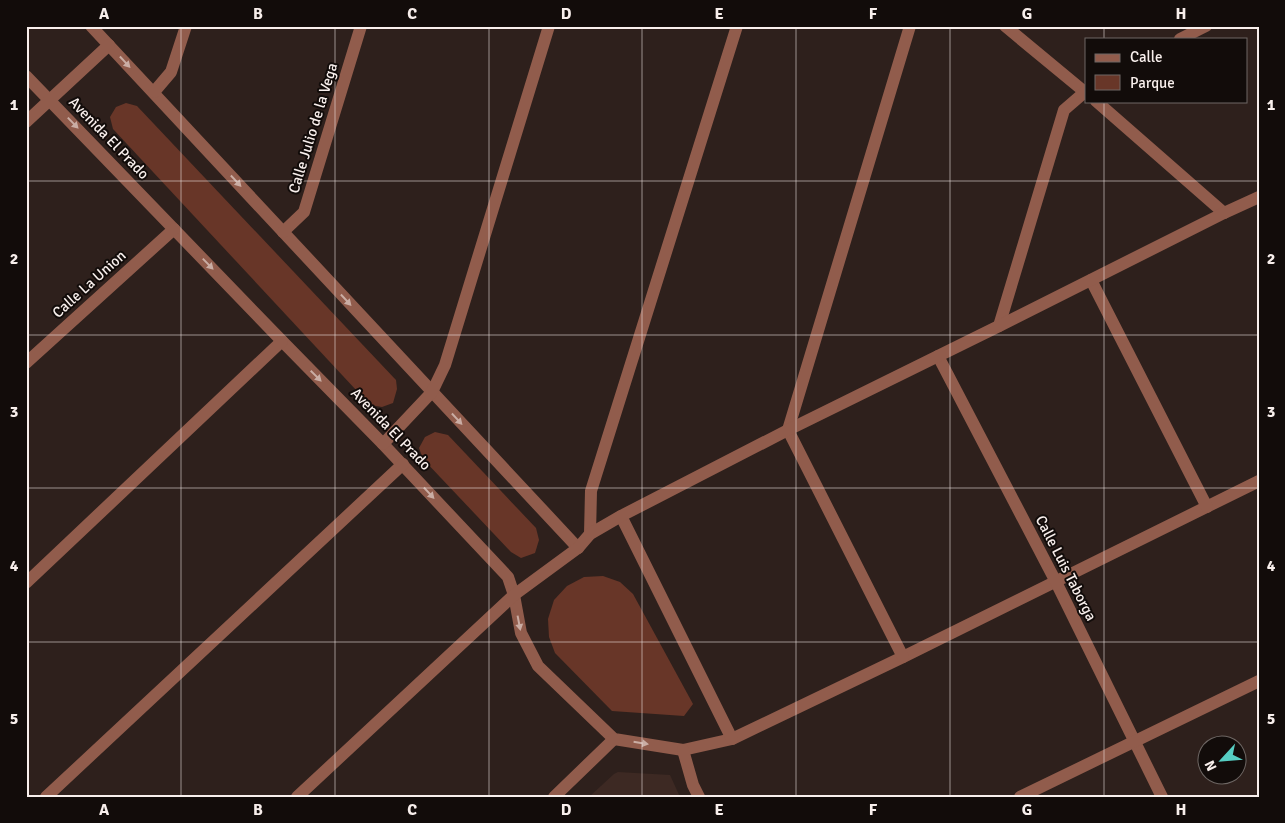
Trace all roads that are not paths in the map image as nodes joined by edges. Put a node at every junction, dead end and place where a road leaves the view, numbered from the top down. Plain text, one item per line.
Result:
1 (91, 26) edge
2 (186, 26) edge
3 (361, 26) edge
4 (549, 26) edge
5 (736, 26) edge
6 (910, 26) edge
7 (1005, 26) edge
8 (1206, 26) edge
9 (1182, 38) edge
10 (109, 45) junction
11 (26, 76) edge
12 (1085, 91) edge
13 (154, 92) junction
14 (1085, 93) edge
15 (51, 100) junction
16 (1097, 102) edge
17 (26, 122) edge
18 (1259, 197) edge
19 (1224, 213) junction
20 (174, 229) junction
21 (283, 232) junction
22 (1091, 280) junction
23 (999, 326) junction
24 (282, 341) junction
25 (938, 356) junction
26 (26, 363) edge
27 (432, 392) junction
28 (788, 430) junction
29 (383, 444) junction
30 (403, 464) junction
31 (1259, 482) edge
32 (1207, 507) junction
33 (621, 516) junction
34 (590, 534) junction
35 (578, 548) junction
36 (1056, 582) junction
37 (26, 583) edge
38 (514, 595) junction
39 (903, 657) junction
40 (1259, 681) edge
41 (614, 739) junction
42 (732, 739) junction
43 (1134, 741) junction
44 (683, 750) junction
45 (46, 797) edge
46 (297, 797) edge
47 (554, 797) edge
48 (699, 797) edge
49 (1020, 797) edge
50 (1162, 797) edge

1 - 10 street
2 - 13 street
3 - 21 street, Calle Julio de la Vega
4 - 27 street
5 - 34 street
6 - 28 street
7 - 12 street
8 - 9 street
10 -> 13 street
10 - 15 street
11 - 15 street, Avenida El Prado
13 -> 21 street
14 - 23 street
15 - 17 street
15 -> 20 street, Avenida El Prado
16 - 19 street
18 - 19 street
19 - 22 street
20 -> 24 street, Avenida El Prado
20 - 26 street, Calle La Union
21 -> 27 street
22 - 23 street
22 - 32 street
23 - 25 street
24 -> 29 street, Avenida El Prado
24 - 37 street
25 - 28 street
25 - 36 street, Calle Luis Taborga
27 - 29 street
27 -> 35 street
28 - 33 street
28 - 39 street
29 - 30 street, Avenida El Prado
30 -> 38 street, Avenida El Prado
30 - 45 street
31 - 32 street
32 - 36 street
33 - 34 street
33 - 42 street
34 - 35 street
35 - 38 street
36 - 39 street
36 - 43 street, Calle Luis Taborga
38 -> 41 street, Avenida El Prado
38 - 46 street
39 - 42 street
40 - 43 street
41 -> 44 street
41 - 47 street
42 - 44 street
43 - 49 street
43 - 50 street, Calle Luis Taborga
44 - 48 street

